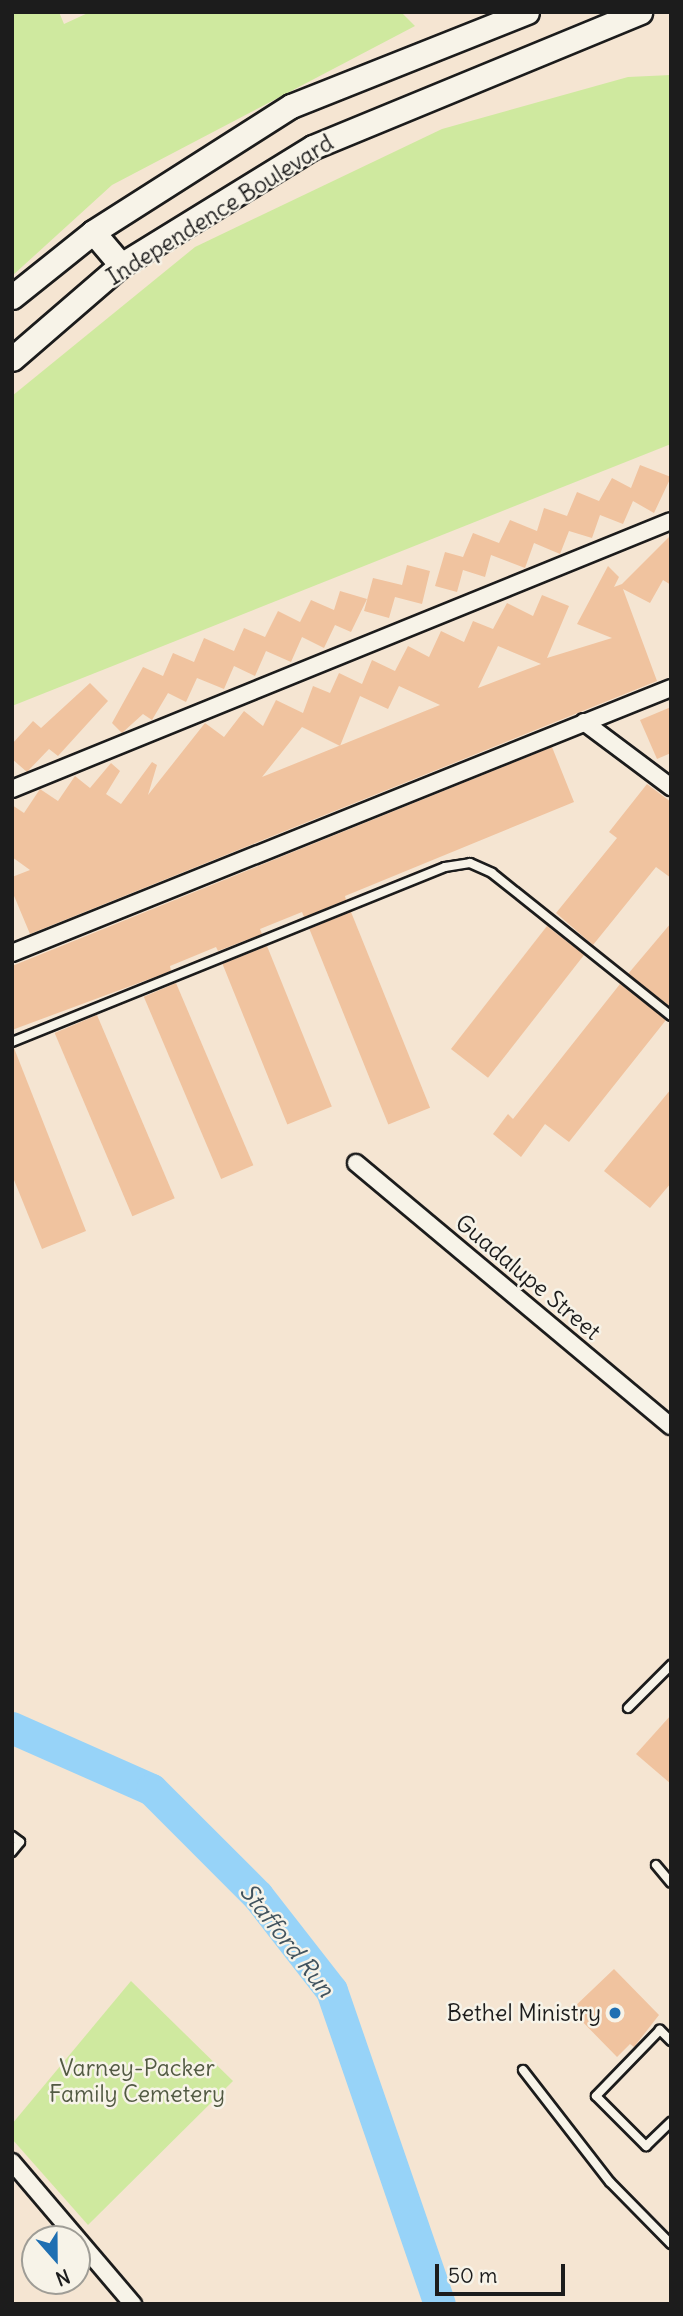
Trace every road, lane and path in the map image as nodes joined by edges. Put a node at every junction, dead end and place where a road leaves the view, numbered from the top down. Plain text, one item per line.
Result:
1 (527, 12) edge
2 (630, 13) edge
3 (93, 232) junction
4 (121, 265) junction
5 (12, 298) edge
6 (12, 359) edge
7 (671, 521) edge
8 (671, 688) edge
9 (584, 722) junction
10 (671, 787) edge
11 (12, 789) edge
12 (12, 953) edge
13 (671, 1016) edge
14 (12, 1042) edge
15 (356, 1163) dead end
16 (671, 1426) edge
17 (671, 1665) edge
18 (628, 1708) dead end
19 (12, 1836) edge
20 (12, 1852) edge
21 (656, 1865) dead end
22 (671, 1883) edge
23 (671, 2041) edge
24 (523, 2070) dead end
25 (671, 2122) edge
26 (12, 2162) edge
27 (671, 2244) edge
28 (133, 2304) edge

1 - 3 main road, Independence Boulevard
2 - 4 main road, Independence Boulevard
3 - 4 main road
3 - 5 main road, Independence Boulevard
4 - 6 main road, Independence Boulevard
7 - 11 street
8 - 9 street
9 - 10 street
9 - 12 street
13 - 14 lane
15 - 16 street, Guadalupe Street
17 - 18 lane
19 - 20 lane
21 - 22 lane
23 - 25 lane
24 - 27 lane
26 - 28 street

